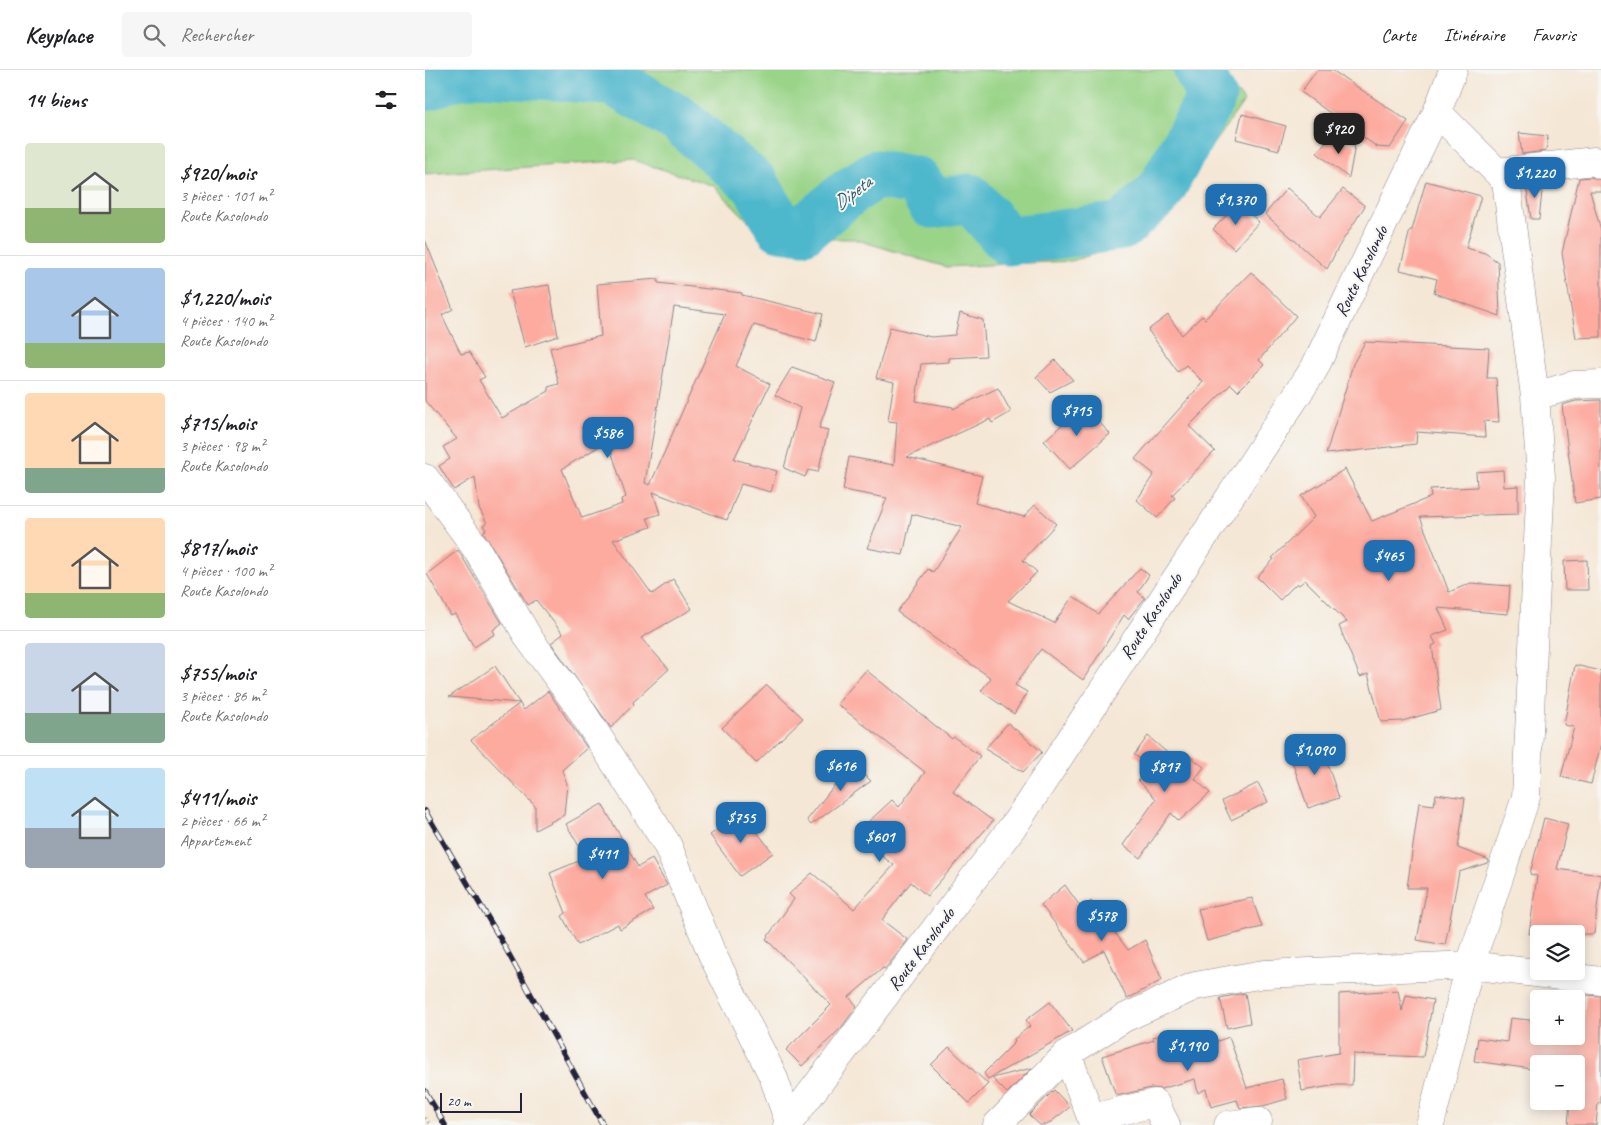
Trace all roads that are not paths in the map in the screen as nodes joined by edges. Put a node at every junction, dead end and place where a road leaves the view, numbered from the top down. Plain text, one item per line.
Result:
1 (1453, 70) edge
2 (1437, 112) junction
3 (1601, 165) edge
4 (1497, 172) junction
5 (1601, 384) edge
6 (1535, 396) junction
7 (425, 478) edge
8 (1470, 965) junction
9 (1601, 981) edge
10 (1067, 1054) junction
11 (798, 1121) edge
12 (1092, 1121) edge
13 (1259, 1121) dead end
14 (997, 1125) edge
15 (1166, 1125) edge
16 (1228, 1125) edge
17 (1430, 1125) edge

1 - 2 street, Route Kasolondo
2 - 4 street
2 - 11 street, Route Kasolondo
3 - 4 street
4 - 6 street
5 - 6 street
6 - 8 street
7 - 11 street
8 - 9 street
8 - 10 street
8 - 17 street
10 - 12 street
10 - 14 street
12 - 15 street
13 - 16 street

